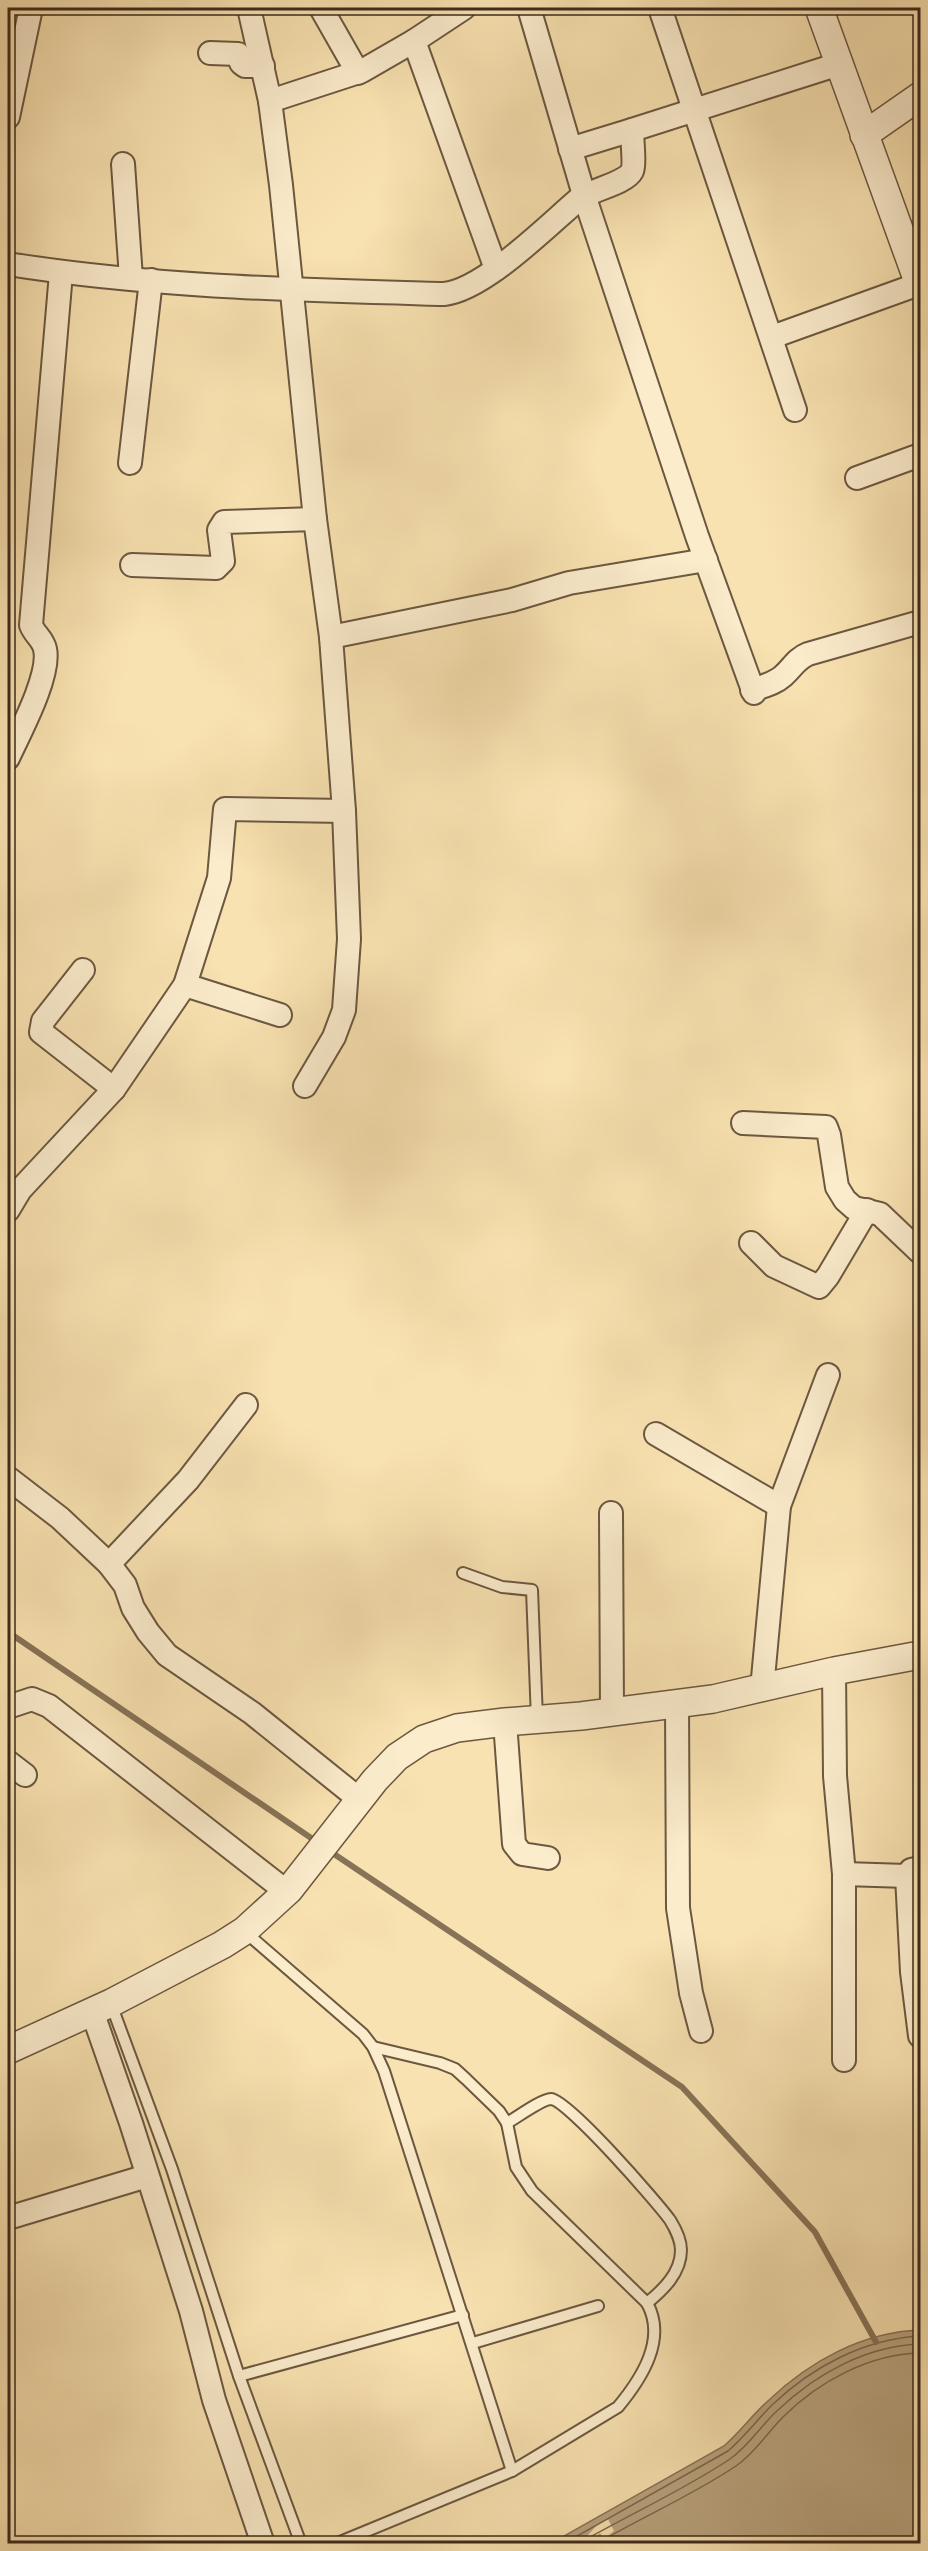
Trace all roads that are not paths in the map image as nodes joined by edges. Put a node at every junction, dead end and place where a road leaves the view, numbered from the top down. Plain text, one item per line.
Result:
1 (31, 8) edge
2 (249, 8) edge
3 (321, 8) edge
4 (464, 8) edge
5 (529, 8) edge
6 (660, 8) edge
7 (819, 8) edge
8 (414, 41) junction
9 (210, 53) dead end
10 (839, 64) junction
11 (263, 66) junction
12 (358, 73) junction
13 (921, 96) edge
14 (270, 101) junction
15 (696, 109) junction
16 (8, 117) edge
17 (632, 130) junction
18 (864, 135) junction
19 (570, 149) junction
20 (123, 164) dead end
21 (584, 195) junction
22 (8, 264) edge
23 (496, 268) junction
24 (61, 273) junction
25 (141, 279) junction
26 (920, 285) edge
27 (291, 290) junction
28 (772, 337) junction
29 (795, 410) dead end
30 (921, 455) edge
31 (130, 463) dead end
32 (857, 478) dead end
33 (315, 519) junction
34 (706, 560) junction
35 (132, 565) dead end
36 (921, 622) edge
37 (330, 636) junction
38 (8, 758) edge
39 (344, 811) junction
40 (83, 970) dead end
41 (185, 985) junction
42 (280, 1015) dead end
43 (305, 1086) dead end
44 (114, 1089) junction
45 (743, 1123) dead end
46 (8, 1210) edge
47 (867, 1210) junction
48 (751, 1243) dead end
49 (921, 1252) edge
50 (828, 1375) dead end
51 (246, 1405) dead end
52 (656, 1434) dead end
53 (8, 1478) edge
54 (780, 1506) junction
55 (610, 1513) dead end
56 (109, 1564) junction
57 (463, 1573) dead end
58 (921, 1655) edge
59 (834, 1671) junction
60 (762, 1689) junction
61 (677, 1704) junction
62 (8, 1707) edge
63 (612, 1712) junction
64 (541, 1719) junction
65 (505, 1722) junction
66 (352, 1807) junction
67 (549, 1858) dead end
68 (914, 1872) edge
69 (844, 1874) junction
70 (288, 1891) junction
71 (244, 1931) junction
72 (101, 2007) junction
73 (701, 2031) dead end
74 (921, 2036) edge
75 (373, 2047) junction
76 (8, 2050) edge
77 (844, 2060) dead end
78 (507, 2123) junction
79 (147, 2176) junction
80 (8, 2218) edge
81 (647, 2303) junction
82 (598, 2306) dead end
83 (463, 2315) junction
84 (473, 2343) junction
85 (239, 2376) junction
86 (512, 2470) junction
87 (263, 2544) edge
88 (302, 2544) edge
89 (335, 2544) edge

1 - 16 street
2 - 11 street
3 - 12 street
4 - 8 street
5 - 19 street
6 - 15 street
7 - 10 street
8 - 12 street
8 - 23 street
9 - 11 street
10 - 15 street
10 - 18 street
11 - 14 street
12 - 14 street
13 - 18 street
14 - 27 street
15 - 17 street
15 - 28 street
17 - 19 street
17 - 21 street
18 - 26 street
19 - 21 street
20 - 25 street
21 - 23 street
21 - 34 street
22 - 24 street
23 - 27 street
24 - 25 street
24 - 38 street
25 - 27 street
25 - 31 street
26 - 28 street
27 - 33 street
28 - 29 street
30 - 32 street
33 - 35 street
33 - 37 street
34 - 36 street
34 - 37 street
37 - 39 street
39 - 41 street
39 - 43 street
40 - 44 street
41 - 42 street
41 - 44 street
44 - 46 street
45 - 47 street
47 - 48 street
47 - 49 street
50 - 54 street
51 - 56 street
52 - 54 street
53 - 56 street
54 - 60 street
55 - 63 street
56 - 66 street
57 - 64 lane
58 - 59 street
59 - 60 street
59 - 69 street
60 - 61 street
61 - 63 street
61 - 73 street
62 - 70 street
63 - 64 street
64 - 65 street
65 - 66 street
65 - 67 street
66 - 70 street
68 - 69 street
68 - 74 street
69 - 77 street
70 - 71 street
71 - 72 street
71 - 75 lane
72 - 76 street
72 - 79 street
72 - 85 lane
75 - 78 lane
75 - 83 lane
78 - 81 lane
78 - 81 lane
79 - 80 street
79 - 87 street
81 - 86 lane
82 - 84 lane
83 - 84 lane
83 - 85 lane
84 - 86 lane
85 - 88 lane
86 - 89 lane

